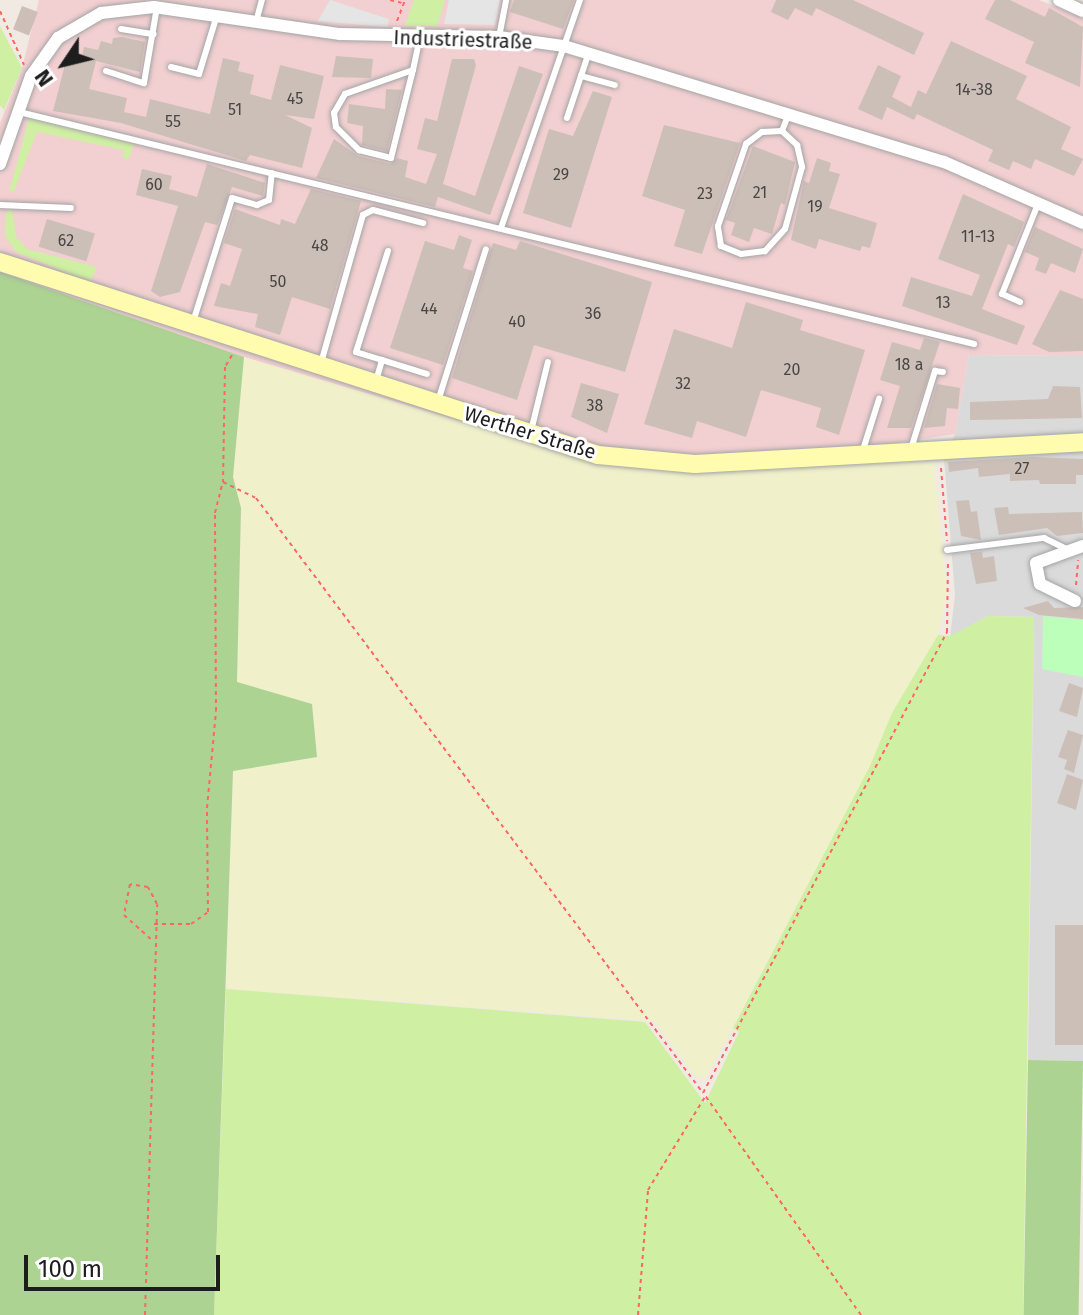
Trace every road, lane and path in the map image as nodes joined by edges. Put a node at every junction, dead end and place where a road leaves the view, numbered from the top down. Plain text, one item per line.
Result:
1 (262, 0) edge
2 (390, 0) edge
3 (506, 0) edge
4 (580, 0) edge
5 (1059, 0) edge
6 (404, 2) edge
7 (135, 3) edge
8 (157, 7) junction
9 (0, 11) edge
10 (1083, 11) edge
11 (217, 15) junction
12 (256, 22) junction
13 (121, 29) dead end
14 (154, 34) junction
15 (396, 37) junction
16 (420, 37) junction
17 (499, 37) junction
18 (564, 46) junction
19 (589, 52) junction
20 (171, 67) dead end
21 (413, 70) junction
22 (106, 71) dead end
23 (31, 76) junction
24 (581, 76) junction
25 (615, 85) dead end
26 (19, 112) junction
27 (789, 113) junction
28 (567, 118) dead end
29 (782, 131) junction
30 (0, 164) edge
31 (272, 173) junction
32 (1039, 201) junction
33 (0, 205) edge
34 (71, 208) dead end
35 (423, 223) dead end
36 (1083, 223) edge
37 (501, 228) junction
38 (486, 249) dead end
39 (388, 251) dead end
40 (0, 262) edge
41 (1020, 302) dead end
42 (192, 325) junction
43 (242, 341) junction
44 (974, 344) dead end
45 (382, 360) junction
46 (548, 362) dead end
47 (320, 367) junction
48 (943, 372) dead end
49 (427, 374) dead end
50 (375, 384) junction
51 (879, 399) dead end
52 (437, 404) junction
53 (531, 434) junction
54 (1083, 442) edge
55 (940, 448) junction
56 (911, 449) junction
57 (862, 453) junction
58 (223, 482) junction
59 (1076, 547) edge
60 (947, 550) junction
61 (1075, 601) joint
62 (153, 924) junction
63 (153, 941) junction
64 (704, 1095) junction
65 (145, 1315) edge
66 (638, 1315) edge
67 (861, 1315) edge

1 - 12 lane
2 - 6 path
3 - 17 lane
4 - 18 lane
5 - 10 street
6 - 15 path
7 - 8 street, Industriestraße
7 - 23 street, Industriestraße
8 - 11 street, Industriestraße
8 - 14 lane
9 - 23 path
11 - 12 street, Industriestraße
11 - 20 lane
12 - 15 street, Industriestraße
13 - 14 lane
14 - 22 lane
15 - 16 street, Industriestraße
16 - 17 street, Industriestraße
16 - 21 lane
17 - 18 street, Industriestraße
18 - 19 street, Industriestraße
18 - 37 lane
19 - 24 lane
19 - 27 street, Industriestraße
21 - 21 lane
23 - 26 street, Industriestraße
24 - 25 lane
24 - 28 lane
26 - 30 street, Industriestraße
26 - 31 lane
27 - 29 lane
27 - 32 street, Industriestraße
29 - 29 lane
31 - 37 lane
31 - 42 lane
32 - 36 street, Industriestraße
32 - 41 lane
33 - 34 lane
35 - 47 lane
37 - 44 lane
38 - 52 lane
39 - 45 lane
40 - 42 street, Werther Straße
42 - 43 street, Werther Straße
43 - 47 street, Werther Straße
43 - 58 path
45 - 49 lane
45 - 50 lane
46 - 53 lane
47 - 50 street, Werther Straße
48 - 56 lane
50 - 52 street, Werther Straße
51 - 57 lane
52 - 53 street, Werther Straße
53 - 57 street, Werther Straße
54 - 55 street, Werther Straße
55 - 56 street, Werther Straße
55 - 60 path
56 - 57 street, Werther Straße
58 - 62 path
58 - 64 path
59 - 60 lane
59 - 61 path
59 - 61 street
60 - 64 path
62 - 63 path
62 - 63 path
63 - 65 path
64 - 66 path
64 - 67 path

